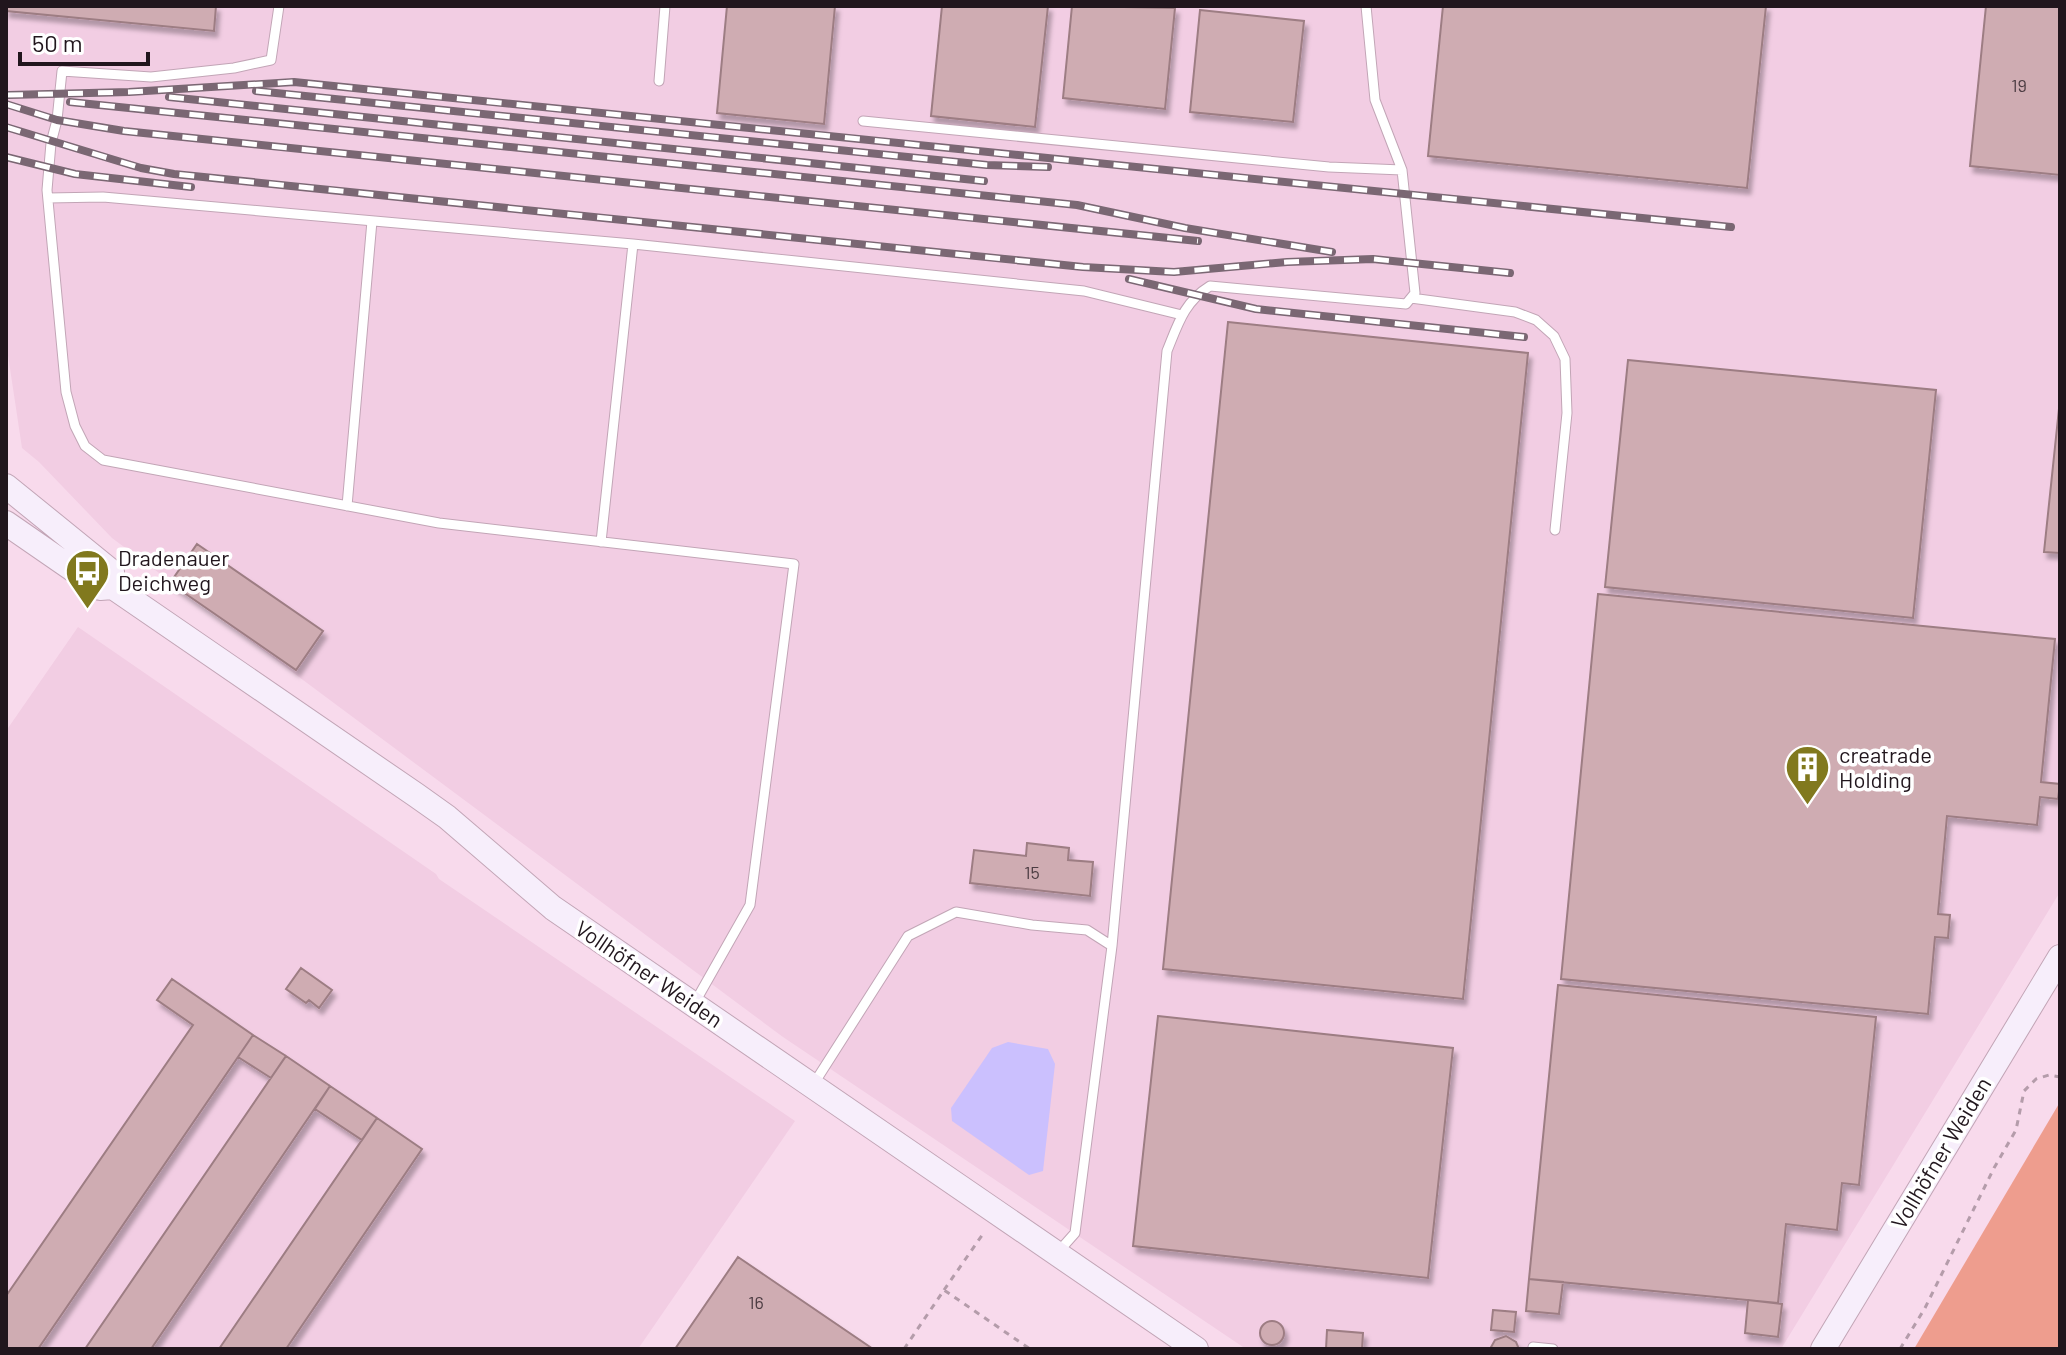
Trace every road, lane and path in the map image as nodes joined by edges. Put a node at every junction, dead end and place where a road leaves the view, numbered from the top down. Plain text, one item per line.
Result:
1 (279, 6) edge
2 (665, 6) edge
3 (1366, 6) edge
4 (659, 81) dead end
5 (863, 121) dead end
6 (1402, 170) junction
7 (48, 198) junction
8 (372, 221) junction
9 (633, 244) junction
10 (1411, 298) junction
11 (1182, 315) junction
12 (6, 486) edge
13 (347, 506) junction
14 (6, 523) edge
15 (1555, 530) dead end
16 (601, 542) junction
17 (113, 587) junction
18 (1112, 946) junction
19 (2060, 957) edge
20 (694, 1005) junction
21 (2060, 1077) edge
22 (813, 1086) junction
23 (998, 1213) junction
24 (1057, 1254) junction
25 (944, 1290) junction
26 (1533, 1347) dead end
27 (904, 1349) edge
28 (1030, 1349) edge
29 (1196, 1349) edge
30 (1553, 1349) edge
31 (1823, 1349) edge
32 (1900, 1349) edge

1 - 7 lane
2 - 4 lane
3 - 6 lane
5 - 6 lane
6 - 10 lane
7 - 8 lane
7 - 13 lane
8 - 9 lane
8 - 13 lane
9 - 11 lane
9 - 16 lane
10 - 11 lane
10 - 15 lane
11 - 18 lane
12 - 17 main road, Vollhöfner Weiden
13 - 16 lane
14 - 17 main road, Vollhöfner Weiden
16 - 20 lane
17 - 20 main road, Vollhöfner Weiden
18 - 22 lane
18 - 24 lane
19 - 31 main road, Vollhöfner Weiden
20 - 22 main road, Vollhöfner Weiden
21 - 32 path
22 - 23 main road, Vollhöfner Weiden
23 - 24 main road, Vollhöfner Weiden
23 - 25 path
24 - 29 main road, Vollhöfner Weiden
25 - 27 path
25 - 28 path
26 - 30 lane

